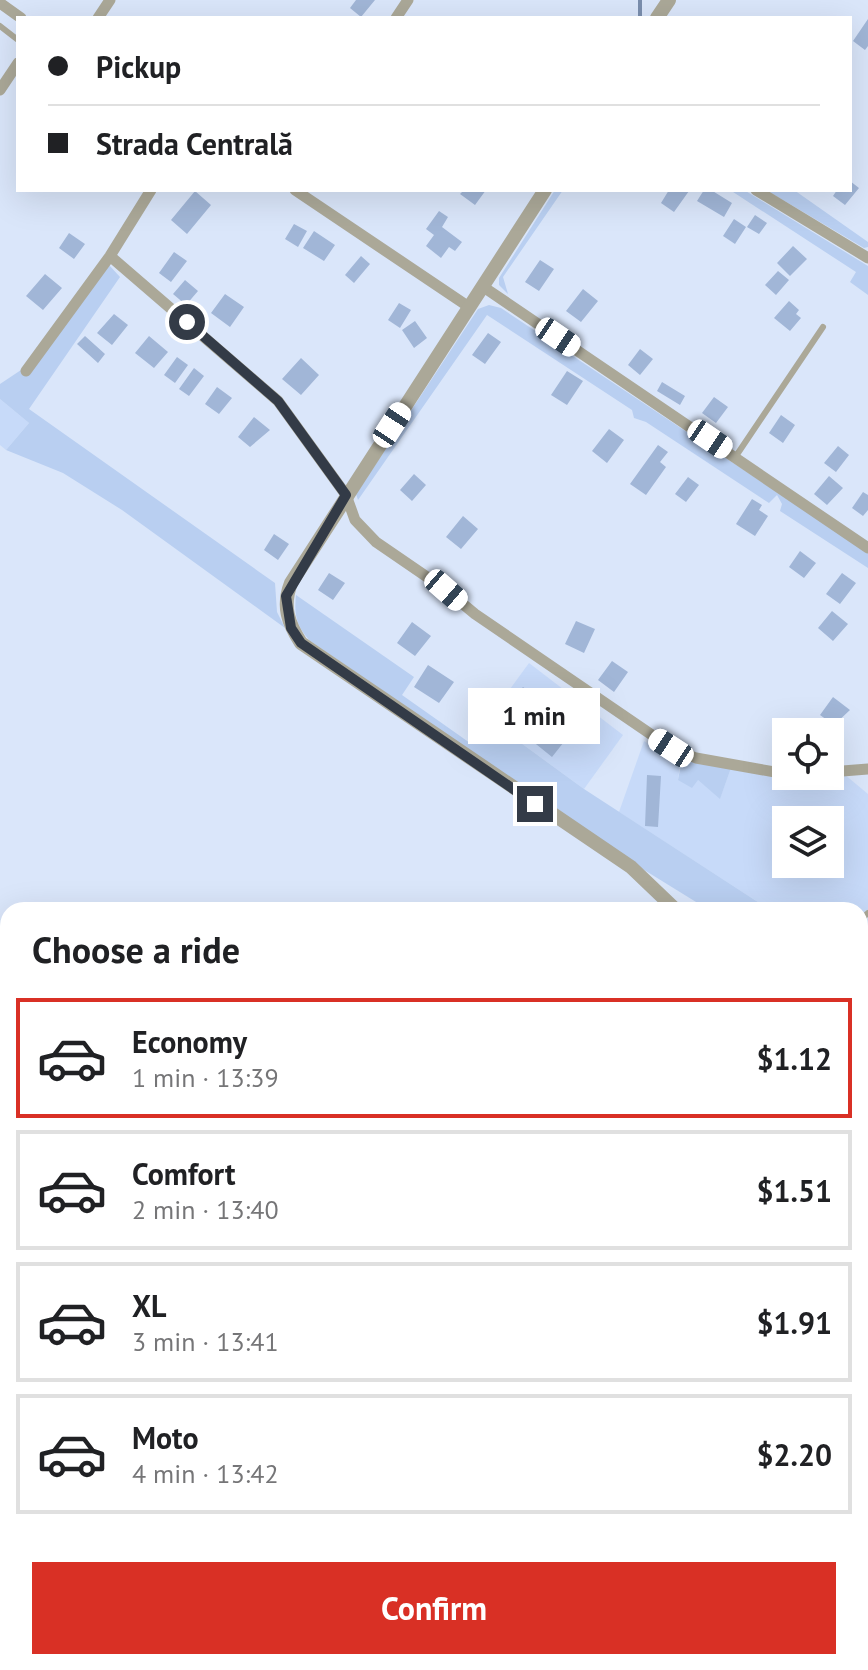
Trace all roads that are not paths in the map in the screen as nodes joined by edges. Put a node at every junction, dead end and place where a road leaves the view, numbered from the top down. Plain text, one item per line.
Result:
1 (0, 3) edge
2 (18, 16) edge
3 (0, 26) edge
4 (16, 38) edge
5 (16, 66) edge
6 (0, 90) edge
7 (150, 192) edge
8 (298, 192) edge
9 (544, 192) edge
10 (759, 192) edge
11 (110, 256) junction
12 (868, 258) edge
13 (482, 286) junction
14 (469, 307) junction
15 (823, 327) dead end
16 (26, 371) dead end
17 (736, 456) junction
18 (346, 495) junction
19 (868, 548) edge
20 (868, 769) edge
21 (844, 771) edge
22 (772, 772) edge
23 (668, 902) edge

1 - 2 street
3 - 4 lane
5 - 6 street
7 - 11 street
8 - 14 street
9 - 13 street
10 - 12 street
11 - 16 street
11 - 18 street
13 - 14 street
13 - 17 street
14 - 18 street
15 - 17 lane
17 - 19 street
18 - 22 street
18 - 23 street
20 - 21 street

